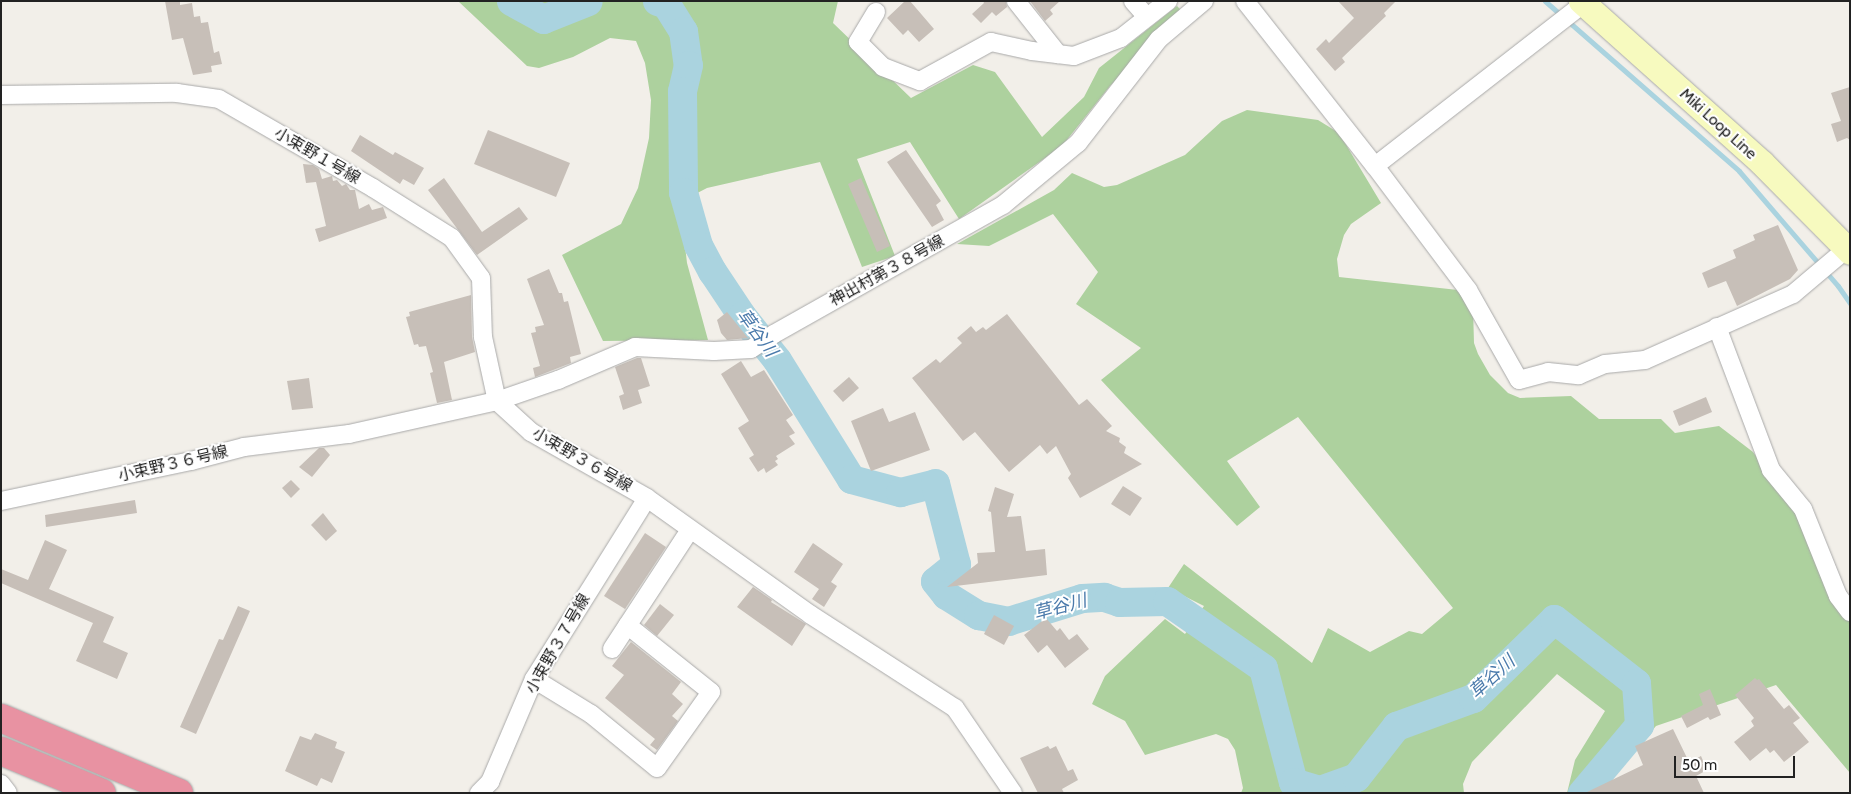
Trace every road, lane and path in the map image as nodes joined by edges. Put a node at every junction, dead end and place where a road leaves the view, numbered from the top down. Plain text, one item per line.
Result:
1 (1016, 1) edge
2 (1133, 1) edge
3 (1168, 1) edge
4 (1204, 1) edge
5 (1245, 1) edge
6 (1584, 2) edge
7 (876, 12) dead end
8 (1147, 17) junction
9 (1058, 54) junction
10 (1, 95) edge
11 (1375, 166) junction
12 (1849, 248) edge
13 (1717, 327) junction
14 (497, 401) junction
15 (647, 498) junction
16 (1, 501) edge
17 (690, 530) junction
18 (1850, 612) edge
19 (627, 625) junction
20 (612, 649) dead end
21 (534, 679) junction
22 (1, 718) edge
23 (6, 757) edge
24 (1, 784) edge
25 (8, 793) edge
26 (102, 793) edge
27 (179, 793) edge
28 (478, 793) edge
29 (1014, 793) edge

1 - 9 street
2 - 8 street
3 - 8 street
4 - 14 street, 神出村第３８号線
5 - 11 street
6 - 11 street
6 - 12 main road, Miki Loop Line
7 - 9 street
8 - 9 street
10 - 14 street, 小束野１号線
11 - 13 street
12 - 13 street
13 - 18 street
14 - 15 street, 小束野３６号線
14 - 16 street, 小束野３６号線
15 - 17 street, 小束野３６号線
15 - 21 street, 小束野３７号線
17 - 19 street
17 - 29 street, 小束野３６号線
19 - 20 street
19 - 21 street
21 - 28 street, 小束野３７号線
22 - 27 highway
23 - 26 highway
24 - 25 street

